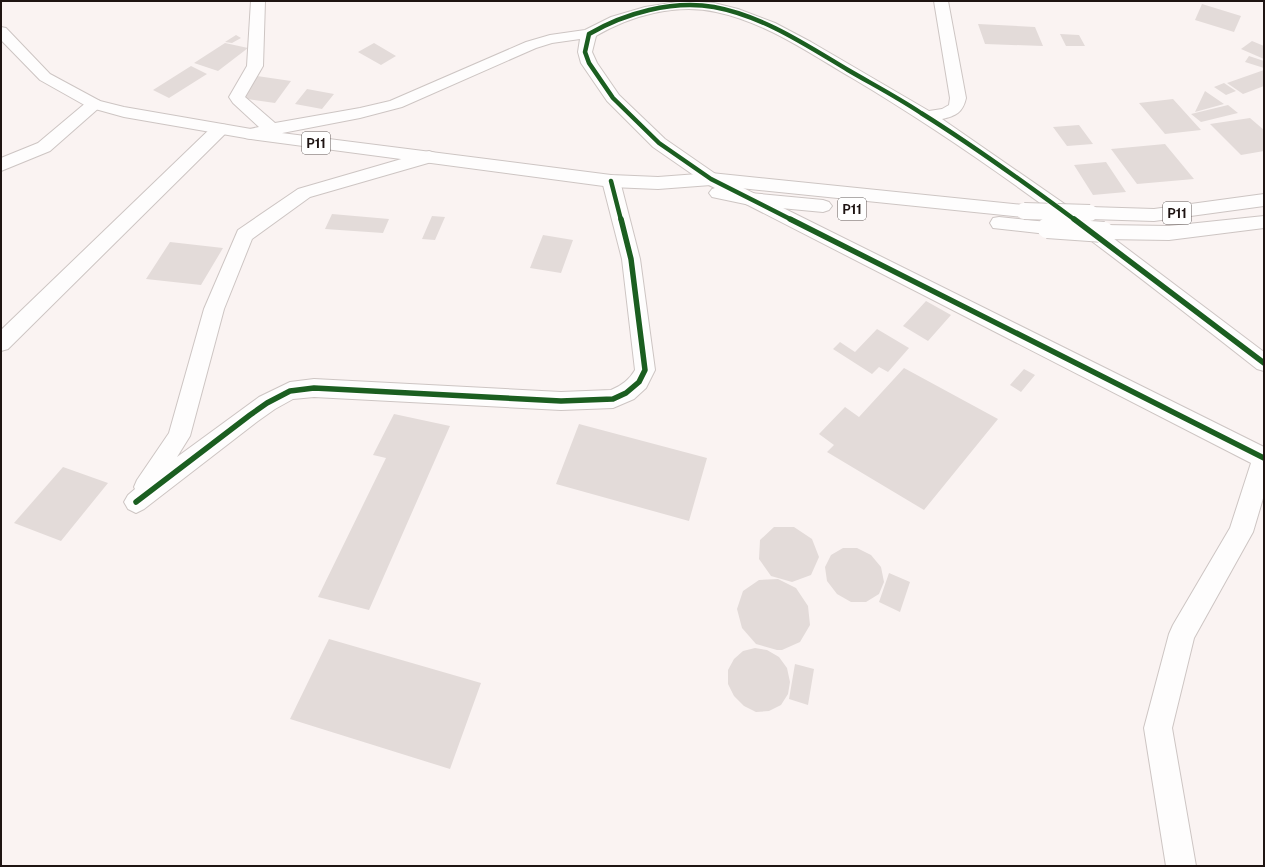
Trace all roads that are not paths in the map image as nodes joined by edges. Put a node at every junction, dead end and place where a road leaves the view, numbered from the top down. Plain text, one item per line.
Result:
1 (258, 1) edge
2 (941, 1) edge
3 (693, 3) edge
4 (1, 31) edge
5 (589, 34) junction
6 (94, 104) junction
7 (927, 116) junction
8 (272, 128) junction
9 (220, 129) junction
10 (251, 134) junction
11 (429, 157) junction
12 (1, 165) edge
13 (711, 180) junction
14 (611, 181) junction
15 (658, 183) junction
16 (750, 199) junction
17 (1264, 200) edge
18 (1264, 222) edge
19 (1, 343) edge
20 (1264, 364) edge
21 (1264, 458) edge
22 (1181, 866) edge

1 - 8 street
2 - 7 street
3 - 5 street
3 - 7 street
4 - 6 street, P11
5 - 8 street
5 - 13 street
6 - 9 street, P11
6 - 12 street
7 - 20 street
8 - 10 street
9 - 10 street, P11
9 - 19 street
10 - 11 street, P11
11 - 14 street, P11
11 - 14 street
13 - 15 street, P11
13 - 16 street
13 - 17 street, P11, bridge
14 - 15 street, P11
15 - 16 street, P11
16 - 18 street, P11, bridge
16 - 21 street
21 - 22 street

